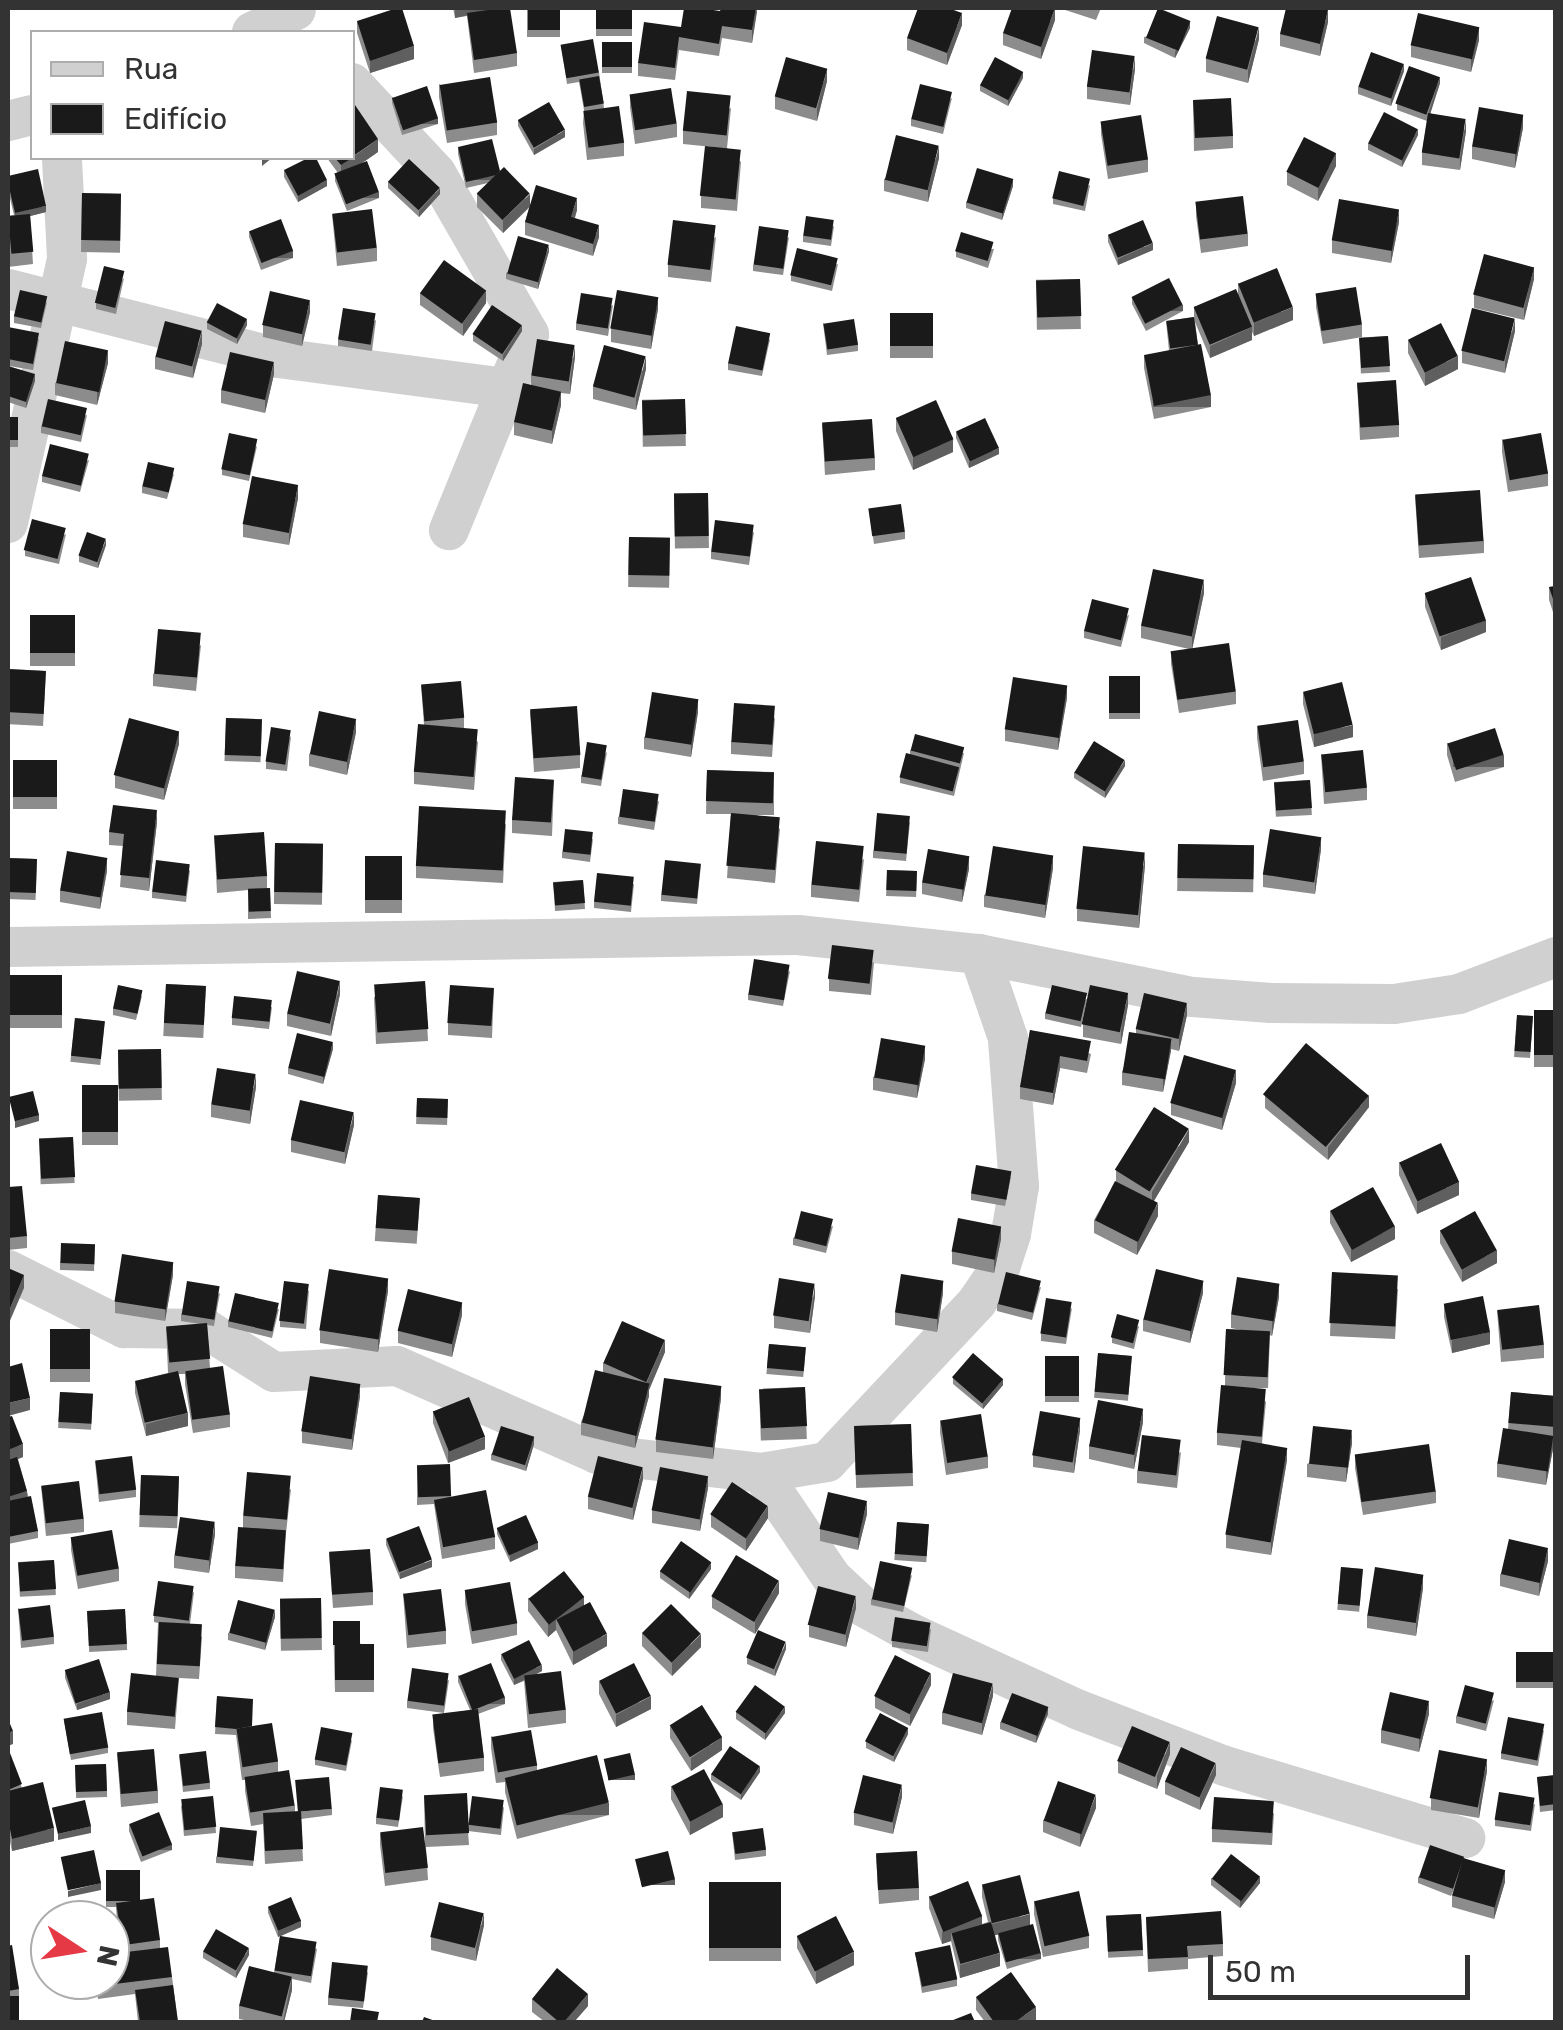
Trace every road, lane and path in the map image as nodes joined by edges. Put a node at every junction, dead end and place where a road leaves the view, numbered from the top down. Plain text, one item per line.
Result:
1 (301, 17) edge
2 (259, 30) edge
3 (355, 86) edge
4 (62, 160) edge
5 (8, 290) edge
6 (57, 301) junction
7 (506, 388) junction
8 (8, 523) edge
9 (449, 530) dead end
10 (8, 947) edge
11 (979, 954) junction
12 (1556, 957) edge
13 (8, 1270) edge
14 (761, 1474) junction
15 (1466, 1838) dead end

1 - 2 street
3 - 7 street
4 - 6 street
5 - 6 street
6 - 7 street
6 - 8 street
7 - 9 street
10 - 11 street
11 - 12 street
11 - 14 street
13 - 14 street
14 - 15 street

